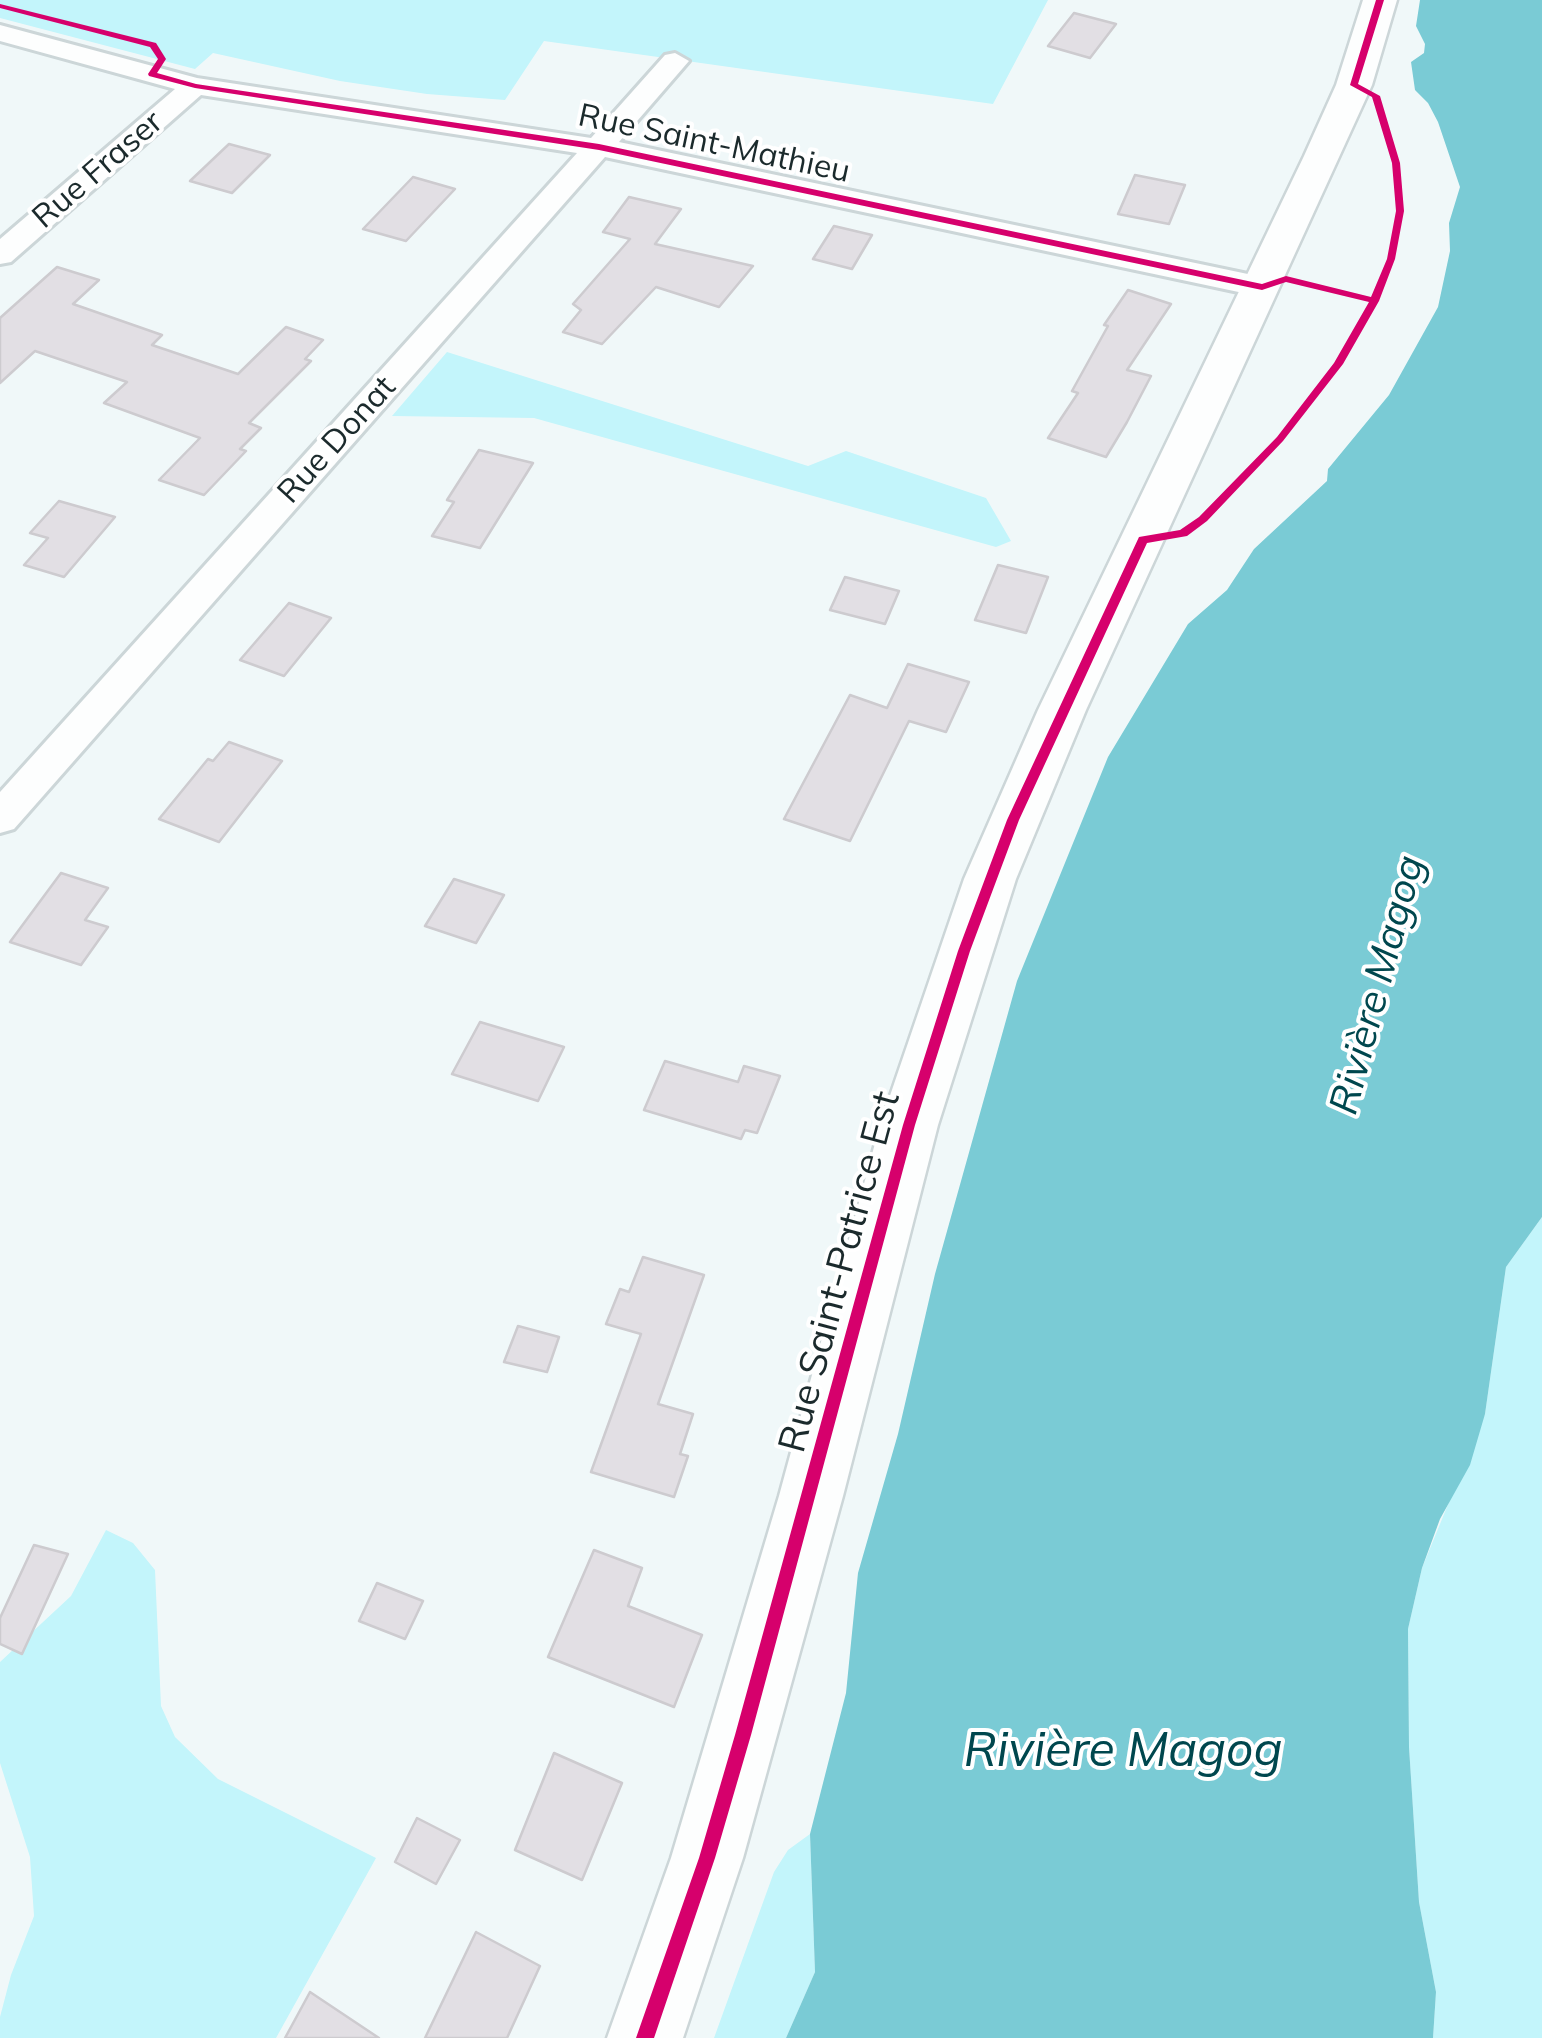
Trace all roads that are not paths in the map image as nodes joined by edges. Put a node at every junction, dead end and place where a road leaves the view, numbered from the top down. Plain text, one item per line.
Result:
1 (1380, 0) edge
2 (0, 33) edge
3 (674, 62) dead end
4 (196, 86) junction
5 (599, 147) junction
6 (0, 255) edge
7 (1262, 288) junction
8 (0, 818) edge
9 (645, 2038) edge

1 - 7 street, Rue Saint-Patrice Est
2 - 4 street, Rue Saint-Mathieu
3 - 5 street, Rue Donat
4 - 5 street, Rue Saint-Mathieu
4 - 6 street, Rue Fraser
5 - 7 street, Rue Saint-Mathieu
5 - 8 street, Rue Donat
7 - 9 street, Rue Saint-Patrice Est

